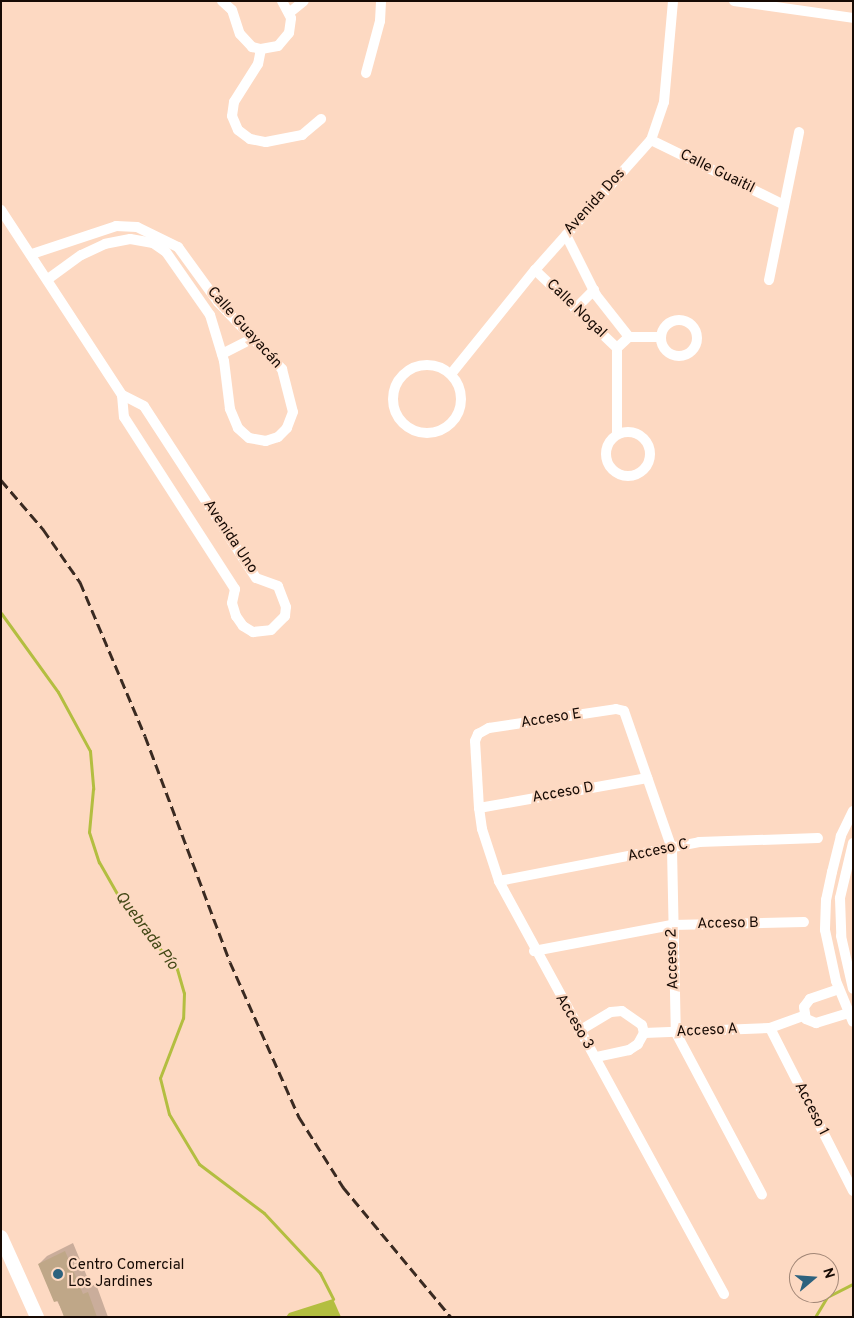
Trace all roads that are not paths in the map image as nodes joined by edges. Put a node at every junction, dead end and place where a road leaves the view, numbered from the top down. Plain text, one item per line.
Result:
1 (222, 1) edge
2 (282, 1) edge
3 (304, 1) edge
4 (381, 1) edge
5 (673, 1) edge
6 (734, 1) edge
7 (289, 13) junction
8 (853, 18) edge
9 (261, 49) junction
10 (366, 73) dead end
11 (322, 119) dead end
12 (798, 132) dead end
13 (651, 140) junction
14 (784, 204) junction
15 (1, 210) edge
16 (100, 231) junction
17 (566, 235) junction
18 (105, 244) junction
19 (32, 254) junction
20 (535, 270) junction
21 (197, 272) junction
22 (48, 279) junction
23 (184, 280) junction
24 (769, 280) dead end
25 (594, 290) junction
26 (575, 309) junction
27 (629, 337) junction
28 (661, 337) dead end
29 (254, 338) junction
30 (617, 348) junction
31 (222, 354) junction
32 (451, 374) junction
33 (122, 395) junction
34 (617, 434) junction
35 (624, 711) joint
36 (478, 734) joint
37 (647, 778) junction
38 (479, 808) junction
39 (853, 811) edge
40 (818, 838) dead end
41 (853, 843) edge
42 (672, 849) junction
43 (499, 881) junction
44 (804, 922) dead end
45 (672, 925) junction
46 (534, 951) junction
47 (839, 989) junction
48 (853, 989) edge
49 (805, 1015) junction
50 (851, 1018) edge
51 (770, 1028) junction
52 (579, 1031) junction
53 (644, 1033) junction
54 (676, 1033) junction
55 (594, 1058) junction
56 (853, 1191) edge
57 (762, 1195) dead end
58 (2, 1240) edge
59 (724, 1294) dead end
60 (37, 1317) edge

1 - 9 street
2 - 7 street
3 - 7 street
4 - 10 street
5 - 13 street, Avenida Dos
6 - 8 street
7 - 9 street
9 - 11 street
12 - 14 street
13 - 14 street, Calle Guaitil
13 - 17 street, Avenida Dos
14 - 24 street
15 - 19 street, Avenida Uno
16 - 18 street
16 - 19 street, Calle Guayacán
16 - 21 street, Calle Guayacán
17 - 20 street, Avenida Dos
17 - 25 street, Calle Nogal
18 - 22 street, Calle Guayacán
18 - 23 street, Calle Guayacán
19 - 22 street, Avenida Uno
20 - 26 street, Calle Nogal
20 - 32 street, Avenida Dos
21 - 23 street
21 - 29 street, Calle Guayacán
22 - 33 street, Avenida Uno
23 - 31 street, Calle Guayacán
25 - 26 street
25 - 27 street, Calle Nogal
26 - 30 street, Calle Nogal
27 - 28 street, Calle Nogal
27 - 30 street, Calle Nogal
29 - 31 street
29 - 31 street, Calle Guayacán
30 - 34 street, Calle Nogal
32 - 32 street
33 - 33 street, Avenida Uno
34 - 34 street
35 - 36 street, Acceso E
35 - 37 street, Acceso 2
36 - 38 street, Acceso 3
37 - 38 street, Acceso D
37 - 42 street, Acceso 2
38 - 43 street, Acceso 3
39 - 47 street
40 - 42 street, Acceso C
41 - 48 street
42 - 43 street, Acceso C
42 - 45 street, Acceso 2
43 - 46 street, Acceso 3
44 - 45 street, Acceso B
45 - 46 street, Acceso B
45 - 54 street, Acceso 2
46 - 52 street, Acceso 3
47 - 49 street
47 - 50 street
49 - 50 street
49 - 51 street, Acceso A
51 - 54 street, Acceso A
51 - 56 street, Acceso 1
52 - 53 street
52 - 55 street, Acceso 3
53 - 54 street, Acceso A
53 - 55 street
54 - 57 street, Acceso 2
55 - 59 street, Acceso 3
58 - 60 main road

